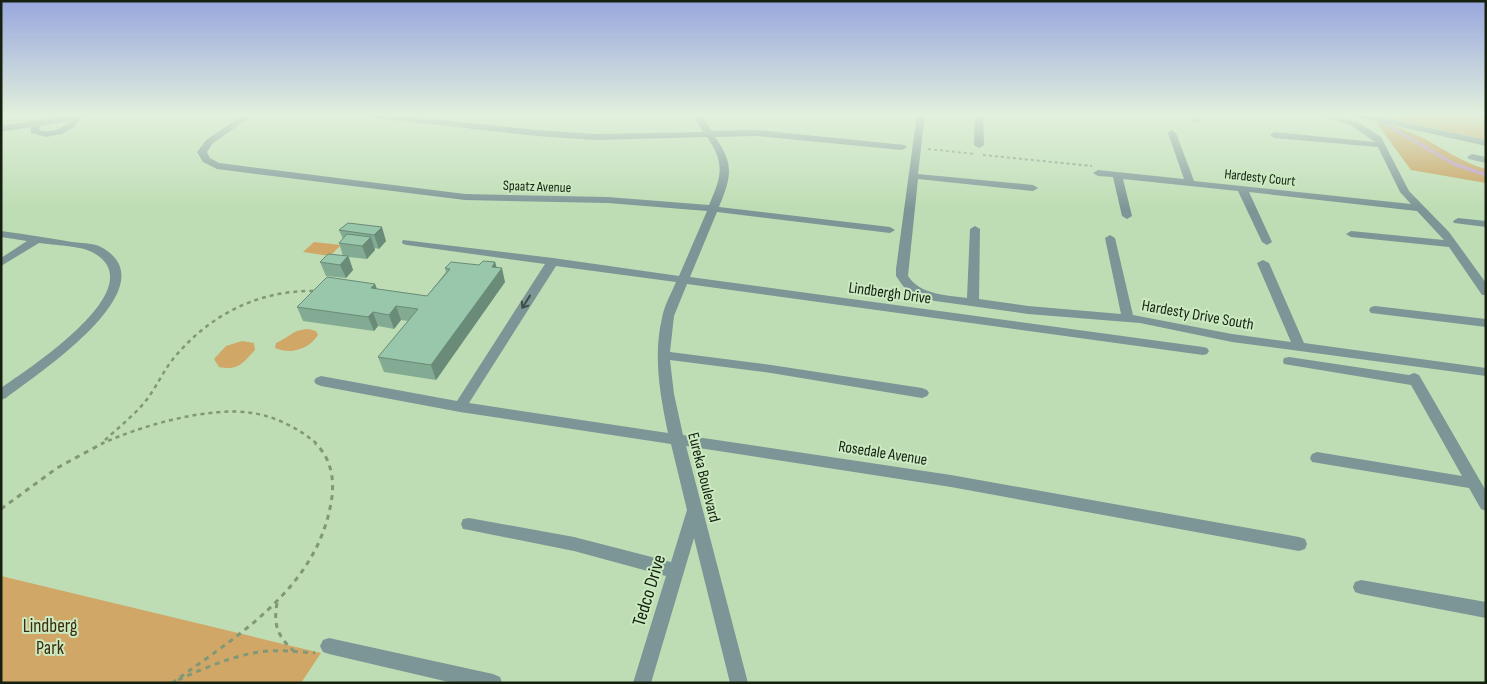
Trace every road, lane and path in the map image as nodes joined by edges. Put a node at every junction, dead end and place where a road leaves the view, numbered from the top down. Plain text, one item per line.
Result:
1 (206, 146) edge
2 (717, 146) edge
3 (891, 146) edge
4 (1177, 146) edge
5 (1381, 146) edge
6 (902, 147) dead end
7 (917, 147) joint
8 (1472, 157) dead end
9 (1486, 160) edge
10 (1098, 173) joint
11 (1117, 175) junction
12 (914, 176) junction
13 (1190, 183) junction
14 (1033, 188) dead end
15 (1242, 189) junction
16 (1420, 208) junction
17 (713, 210) junction
18 (1127, 216) dead end
19 (1458, 221) dead end
20 (1486, 224) edge
21 (975, 229) dead end
22 (890, 230) dead end
23 (1, 234) edge
24 (1351, 234) dead end
25 (1110, 238) dead end
26 (38, 239) junction
27 (407, 242) dead end
28 (1267, 242) dead end
29 (1452, 244) junction
30 (553, 261) junction
31 (1, 263) edge
32 (1263, 263) dead end
33 (683, 278) junction
34 (315, 291) edge
35 (1486, 292) edge
36 (973, 302) junction
37 (1376, 310) dead end
38 (1128, 318) junction
39 (1486, 322) edge
40 (1299, 346) junction
41 (1203, 351) dead end
42 (663, 354) junction
43 (1289, 361) dead end
44 (1486, 372) edge
45 (320, 381) dead end
46 (922, 394) dead end
47 (1, 395) edge
48 (460, 407) junction
49 (677, 440) junction
50 (102, 442) junction
51 (1317, 458) dead end
52 (1472, 483) junction
53 (1486, 505) edge
54 (1, 509) edge
55 (695, 509) junction
56 (469, 524) dead end
57 (1299, 544) dead end
58 (676, 570) junction
59 (1361, 587) dead end
60 (277, 602) junction
61 (1486, 610) edge
62 (329, 646) joint
63 (296, 652) junction
64 (172, 683) edge
65 (493, 683) edge
66 (642, 683) edge
67 (739, 683) edge

1 - 17 street, Spaatz Avenue
2 - 17 street, Eureka Boulevard
3 - 6 street
4 - 13 street
5 - 16 street
7 - 10 path
7 - 12 street
8 - 9 street
10 - 11 street, Hardesty Court
11 - 13 street, Hardesty Court
11 - 18 street
12 - 14 street
12 - 36 street, Hardesty Drive South
13 - 15 street, Hardesty Court
15 - 16 street, Hardesty Court
15 - 28 street
16 - 29 street
17 - 22 street, Spaatz Avenue
17 - 33 street, Eureka Boulevard
19 - 20 street
21 - 36 street
23 - 26 street
24 - 29 street
25 - 38 street
26 - 31 street
26 - 47 street
27 - 30 street, Lindbergh Drive
29 - 35 street
30 - 33 street, Lindbergh Drive
30 -> 48 street
32 - 40 street
33 - 41 street, Lindbergh Drive
33 - 42 street, Eureka Boulevard
34 - 50 path
36 - 38 street, Hardesty Drive South
37 - 39 street
38 - 40 street, Hardesty Drive South
40 - 44 street, Hardesty Drive South
42 - 46 street
42 - 49 street, Eureka Boulevard
43 - 52 street
45 - 48 street, Rosedale Avenue
48 - 49 street, Rosedale Avenue
49 - 55 street, Eureka Boulevard
49 - 57 street, Rosedale Avenue
50 - 54 path
50 - 60 path
51 - 52 street
52 - 53 street
55 - 58 street, Tedco Drive
55 - 67 street, Eureka Boulevard
56 - 58 street
58 - 66 street, Tedco Drive
59 - 61 street
60 - 63 path
60 - 64 path
62 - 63 path
62 - 65 street
63 - 64 path

